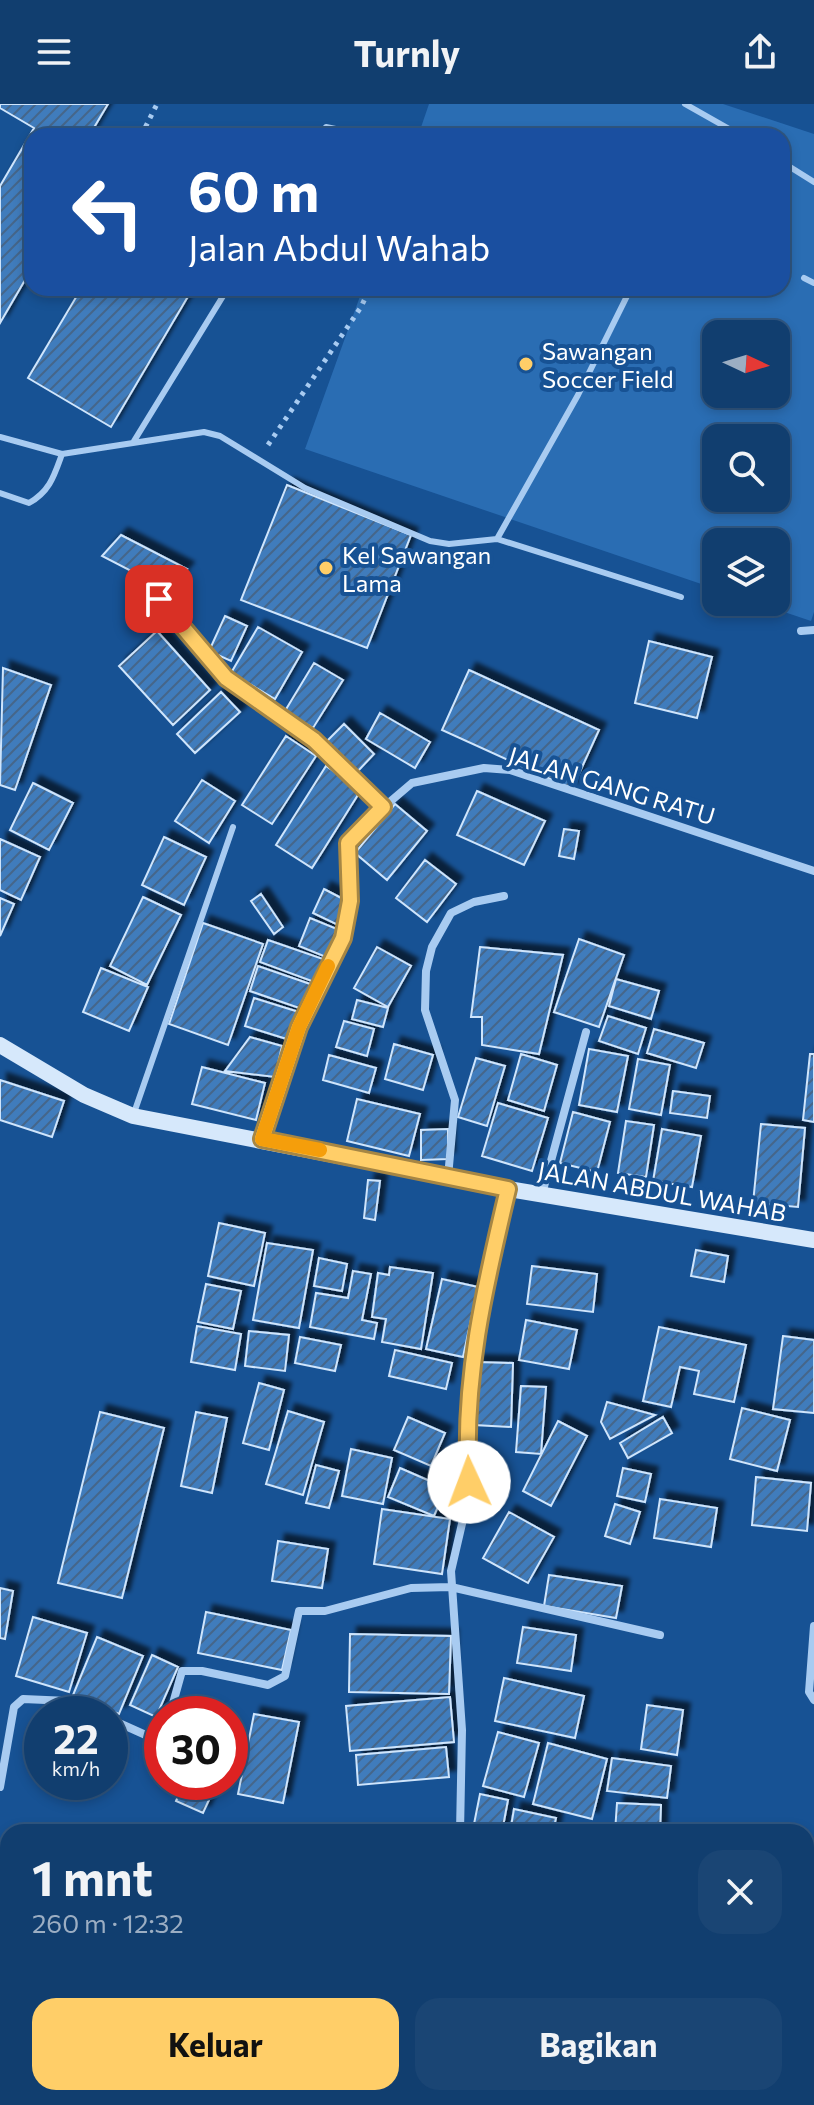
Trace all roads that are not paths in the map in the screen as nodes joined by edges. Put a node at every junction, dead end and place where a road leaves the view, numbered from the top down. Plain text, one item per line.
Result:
1 (685, 104) edge
2 (722, 128) edge
3 (790, 167) edge
4 (814, 182) edge
5 (804, 278) dead end
6 (814, 283) edge
7 (223, 296) edge
8 (627, 296) edge
9 (0, 437) edge
10 (134, 441) junction
11 (62, 454) junction
12 (0, 493) edge
13 (497, 539) junction
14 (681, 597) dead end
15 (159, 599) dead end
16 (814, 630) edge
17 (801, 631) dead end
18 (383, 807) junction
19 (233, 827) dead end
20 (814, 871) edge
21 (504, 896) dead end
22 (586, 1032) dead end
23 (0, 1045) edge
24 (133, 1116) junction
25 (262, 1139) junction
26 (448, 1177) junction
27 (508, 1189) junction
28 (542, 1194) junction
29 (814, 1240) edge
30 (451, 1587) junction
31 (814, 1626) edge
32 (660, 1635) dead end
33 (175, 1696) edge
34 (24, 1699) edge
35 (814, 1700) edge
36 (0, 1787) edge
37 (460, 1824) edge

1 - 2 lane
3 - 4 lane
5 - 6 lane
7 - 10 lane
8 - 13 lane
9 - 11 lane
10 - 11 lane
10 - 13 lane
11 - 12 lane
13 - 14 lane
15 - 18 street
16 - 17 street
18 - 20 street, JALAN GANG RATU
18 - 25 street, JALAN GANG RATU
19 - 24 lane
21 - 26 street
22 - 28 street
23 - 24 street, JALAN ABDUL WAHAB
24 - 25 street, JALAN ABDUL WAHAB
25 - 26 street, JALAN ABDUL WAHAB
26 - 27 street, JALAN ABDUL WAHAB
27 - 28 street, JALAN ABDUL WAHAB
27 - 30 street
28 - 29 street, JALAN ABDUL WAHAB
30 - 32 street
30 - 33 street
30 - 37 street
31 - 35 street
34 - 36 street

